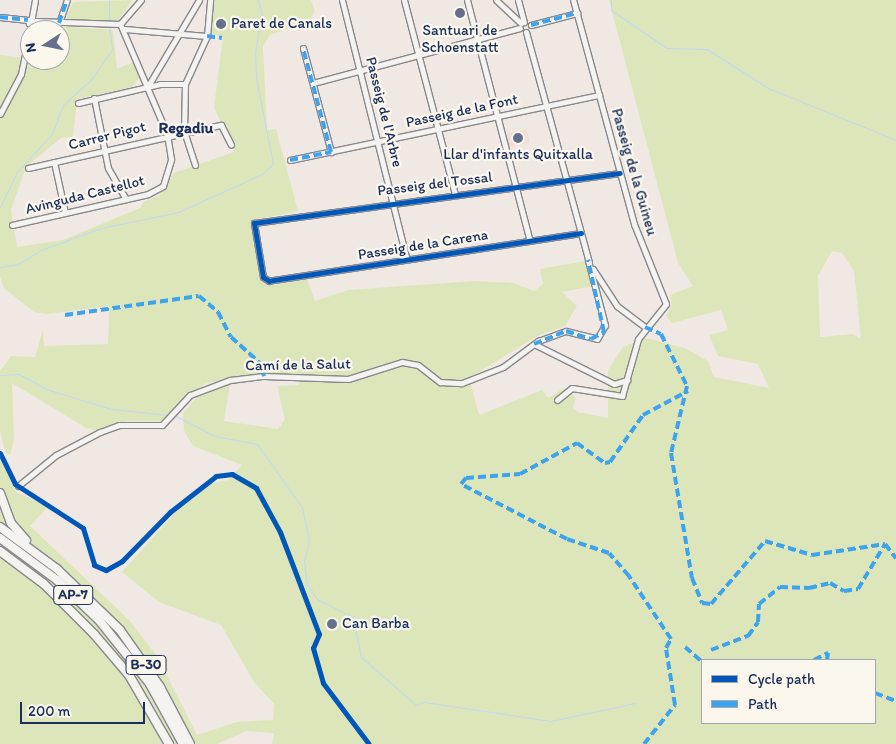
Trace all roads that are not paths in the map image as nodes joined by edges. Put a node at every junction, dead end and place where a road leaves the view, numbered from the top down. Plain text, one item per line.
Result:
1 (35, 0) edge
2 (66, 0) edge
3 (141, 0) edge
4 (200, 0) edge
5 (210, 0) edge
6 (342, 0) edge
7 (404, 0) edge
8 (467, 0) edge
9 (496, 0) edge
10 (518, 0) edge
11 (573, 0) edge
12 (577, 14) junction
13 (0, 17) edge
14 (32, 20) edge
15 (60, 20) edge
16 (20, 22) edge
17 (70, 24) edge
18 (522, 24) junction
19 (122, 26) junction
20 (531, 26) junction
21 (526, 32) junction
22 (178, 33) junction
23 (207, 36) junction
24 (477, 39) junction
25 (303, 48) dead end
26 (418, 55) junction
27 (20, 69) edge
28 (360, 70) junction
29 (313, 83) junction
30 (185, 84) junction
31 (148, 87) junction
32 (599, 95) junction
33 (94, 98) junction
34 (78, 103) dead end
35 (546, 106) junction
36 (0, 114) edge
37 (498, 116) junction
38 (438, 129) junction
39 (184, 131) junction
40 (167, 134) junction
41 (378, 141) junction
42 (231, 145) dead end
43 (103, 150) junction
44 (331, 152) junction
45 (290, 160) dead end
46 (54, 162) junction
47 (195, 165) dead end
48 (28, 168) dead end
49 (620, 173) junction
50 (566, 180) junction
51 (517, 186) junction
52 (455, 194) junction
53 (126, 199) junction
54 (393, 202) junction
55 (65, 213) junction
56 (12, 225) dead end
57 (580, 233) junction
58 (530, 241) junction
59 (407, 260) junction
60 (588, 260) junction
61 (269, 281) joint
62 (645, 327) junction
63 (534, 344) junction
64 (628, 380) junction
65 (557, 400) dead end
66 (18, 486) dead end
67 (0, 494) edge
68 (0, 527) edge
69 (0, 538) edge
70 (0, 552) edge
71 (37, 553) junction
72 (169, 744) edge
73 (183, 744) edge
74 (190, 744) edge

1 - 14 street
2 - 15 street
3 - 19 street
4 - 22 street
5 - 23 street
6 - 28 street, Passeig de l'Arbre
7 - 26 street
8 - 24 street
9 - 18 street
10 - 18 street
11 - 12 street, Passeig de la Guineu
12 - 20 street
12 - 32 street, Passeig de la Guineu
13 - 16 street
17 - 19 street
18 - 20 street
18 - 21 street
18 - 24 street
19 - 22 street
19 - 31 street
20 - 21 street
21 - 35 street
22 - 23 street
22 - 31 street
23 - 30 street
24 - 26 street
24 - 37 street
25 - 29 street
26 - 28 street
26 - 38 street
27 - 36 street
28 - 29 street
28 - 41 street, Passeig de l'Arbre
29 - 44 street
30 - 31 street
30 - 39 street
31 - 33 street
31 - 40 street
32 - 35 street, Passeig de la Font
32 - 49 street, Passeig de la Guineu
33 - 34 street
33 - 43 street
35 - 37 street, Passeig de la Font
35 - 50 street
37 - 38 street, Passeig de la Font
37 - 51 street
38 - 41 street, Passeig de la Font
38 - 52 street
39 - 40 street, Carrer Pigot
39 - 42 street, Carrer Pigot
39 - 47 street
40 - 43 street, Carrer Pigot
40 - 53 street, Avinguda Castellot
41 - 44 street, Passeig de la Font
41 - 54 street, Passeig de l'Arbre
43 - 46 street, Carrer Pigot
43 - 53 street
44 - 45 street
46 - 48 street, Carrer Pigot
46 - 55 street
49 - 50 street, Passeig del Tossal
49 - 62 street, Passeig de la Guineu
50 - 51 street, Passeig del Tossal
50 - 57 street
51 - 52 street, Passeig del Tossal
51 - 58 street
52 - 54 street, Passeig del Tossal
53 - 55 street, Avinguda Castellot
54 - 59 street, Passeig de l'Arbre
54 - 61 street, Passeig del Tossal
55 - 56 street, Avinguda Castellot
57 - 58 street, Passeig de la Carena
57 - 60 street
58 - 59 street, Passeig de la Carena
59 - 61 street, Passeig de la Carena
60 - 62 street
60 - 63 street, Camí de la Salut
62 - 64 street
63 - 64 street
63 - 66 street, Camí de la Salut
64 - 65 street
67 - 71 highway
68 - 71 highway, B-30
69 - 73 highway, AP-7
70 - 72 highway, AP-7
71 - 74 highway, B-30

